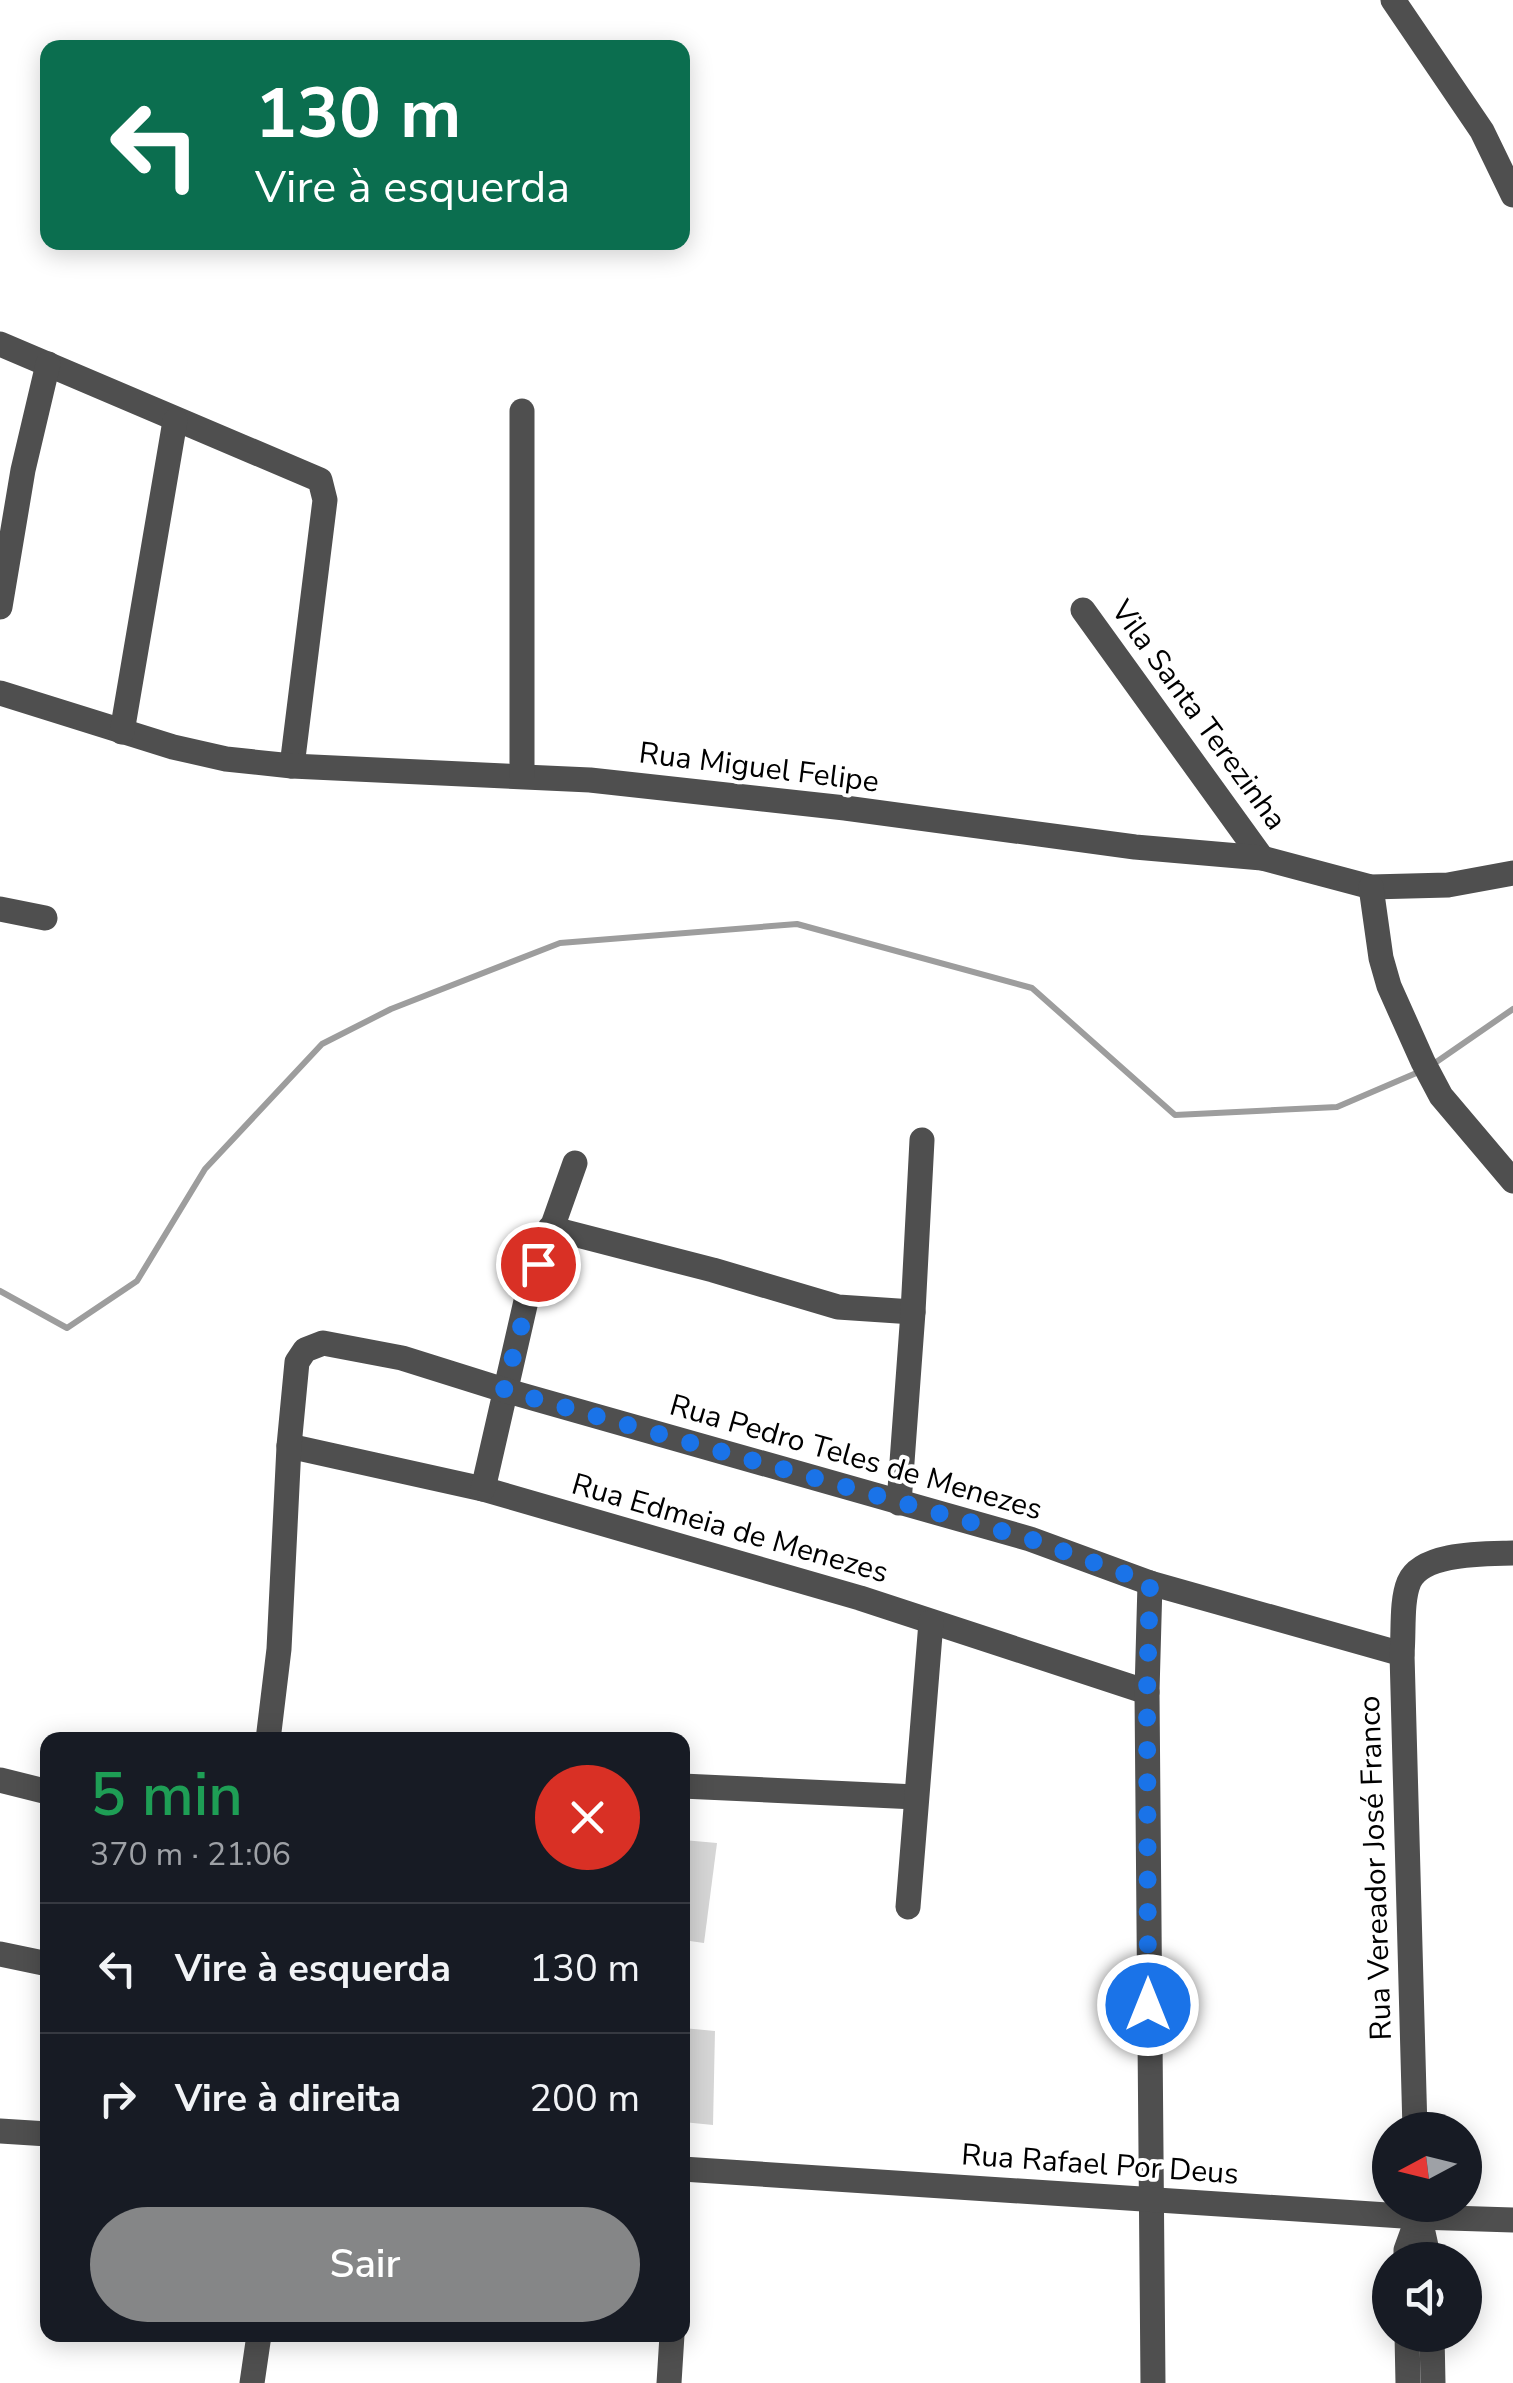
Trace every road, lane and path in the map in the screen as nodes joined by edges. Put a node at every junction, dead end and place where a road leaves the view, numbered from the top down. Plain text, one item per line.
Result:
1 (1393, 0) edge
2 (1513, 195) edge
3 (0, 344) edge
4 (48, 364) junction
5 (522, 411) dead end
6 (175, 421) junction
7 (0, 607) edge
8 (1083, 610) dead end
9 (0, 692) edge
10 (122, 732) junction
11 (292, 766) junction
12 (522, 776) junction
13 (1262, 858) junction
14 (1513, 873) edge
15 (1370, 888) junction
16 (0, 908) edge
17 (45, 918) dead end
18 (922, 1140) dead end
19 (575, 1162) dead end
20 (1513, 1181) edge
21 (550, 1228) junction
22 (914, 1312) junction
23 (504, 1390) junction
24 (289, 1446) junction
25 (482, 1489) junction
26 (899, 1503) junction
27 (1513, 1553) edge
28 (1150, 1583) junction
29 (931, 1622) junction
30 (1402, 1654) junction
31 (1147, 1692) junction
32 (269, 1732) edge
33 (0, 1780) edge
34 (690, 1786) edge
35 (40, 1790) edge
36 (916, 1797) junction
37 (908, 1907) dead end
38 (0, 1954) edge
39 (40, 1962) edge
40 (1415, 2112) edge
41 (0, 2131) edge
42 (40, 2134) edge
43 (690, 2169) edge
44 (1149, 2200) junction
45 (1372, 2209) edge
46 (1482, 2217) edge
47 (1513, 2220) edge
48 (257, 2342) edge
49 (672, 2342) edge
50 (1407, 2352) edge
51 (1433, 2352) edge
52 (252, 2383) edge
53 (669, 2383) edge
54 (1153, 2383) edge
55 (1408, 2383) edge
56 (1434, 2383) edge

1 - 2 street
3 - 4 street
4 - 6 street
4 - 7 street
5 - 12 street
6 - 10 street
6 - 11 street
8 - 13 street, Vila Santa Terezinha
9 - 10 street, Rua Miguel Felipe
10 - 11 street, Rua Miguel Felipe
11 - 12 street, Rua Miguel Felipe
12 - 13 street, Rua Miguel Felipe
13 - 15 street, Rua Miguel Felipe
14 - 15 street, Rua Miguel Felipe
15 - 20 street
16 - 17 street
18 - 22 street
19 - 21 street
21 - 22 street
21 - 23 street
22 - 26 street
23 - 24 street, Rua Pedro Teles de Menezes
23 - 25 street
23 - 26 street, Rua Pedro Teles de Menezes
24 - 25 street, Rua Edmeia de Menezes
24 - 32 street
25 - 29 street, Rua Edmeia de Menezes
26 - 28 street, Rua Pedro Teles de Menezes
27 - 30 street, Rua Vereador José Franco
28 - 30 street, Rua Pedro Teles de Menezes
28 - 31 street
29 - 31 street, Rua Edmeia de Menezes
29 - 36 street
30 - 40 street, Rua Vereador José Franco
31 - 44 street
33 - 35 street
34 - 36 street
36 - 37 street
38 - 39 street
41 - 42 street
43 - 44 street, Rua Rafael Por Deus
44 - 45 street, Rua Rafael Por Deus
44 - 54 street
46 - 47 street, Rua Rafael Por Deus
48 - 52 street
49 - 53 street
50 - 55 street
51 - 56 street

